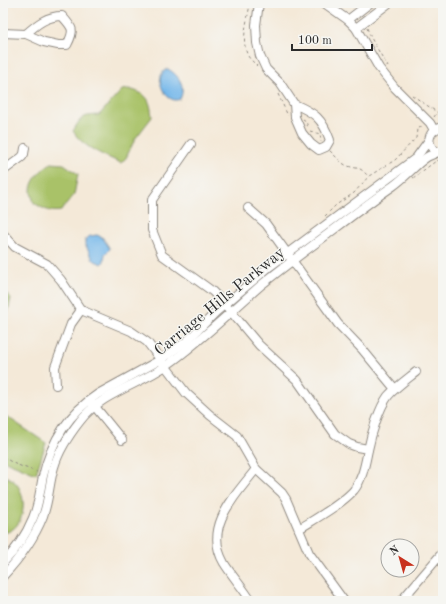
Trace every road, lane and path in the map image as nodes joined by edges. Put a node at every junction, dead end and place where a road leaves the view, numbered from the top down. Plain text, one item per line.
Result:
1 (259, 3) edge
2 (324, 3) edge
3 (345, 3) edge
4 (370, 3) edge
5 (389, 3) edge
6 (358, 11) junction
7 (367, 19) junction
8 (348, 20) junction
9 (356, 28) junction
10 (3, 33) edge
11 (26, 34) junction
12 (388, 68) dead end
13 (411, 94) dead end
14 (294, 104) junction
15 (443, 116) edge
16 (443, 127) edge
17 (434, 130) junction
18 (429, 140) junction
19 (191, 144) dead end
20 (25, 148) dead end
21 (441, 153) edge
22 (3, 171) edge
23 (248, 208) dead end
24 (3, 234) edge
25 (290, 257) junction
26 (228, 309) junction
27 (82, 310) junction
28 (163, 363) junction
29 (416, 372) dead end
30 (56, 385) dead end
31 (395, 389) junction
32 (89, 400) junction
33 (95, 406) junction
34 (122, 440) dead end
35 (368, 449) junction
36 (3, 457) edge
37 (256, 469) junction
38 (39, 472) dead end
39 (299, 529) junction
40 (443, 552) edge
41 (3, 563) edge
42 (3, 576) edge
43 (251, 601) edge
44 (344, 601) edge
45 (401, 601) edge

1 - 14 street
2 - 8 street
3 - 6 path
4 - 6 street
5 - 7 street
6 - 8 street
7 - 9 street
7 - 12 path
8 - 9 street
9 - 17 street
10 - 11 street
11 - 11 street
13 - 15 path
14 - 14 street
16 - 17 street
17 - 18 street, Carriage Hills Parkway
18 - 21 street
18 - 25 street, Carriage Hills Parkway
19 - 26 street
20 - 22 street
21 - 25 street, Carriage Hills Parkway
23 - 25 street
24 - 27 street
25 - 26 street, Carriage Hills Parkway
25 - 31 street
26 - 28 street, Carriage Hills Parkway
26 - 35 street
27 - 28 street
27 - 30 street
28 - 32 street, Carriage Hills Parkway
28 - 33 street, Carriage Hills Parkway
28 - 37 street
29 - 31 street
31 - 35 street
32 - 33 street
32 - 41 street, Carriage Hills Parkway
33 - 34 street
33 - 42 street, Carriage Hills Parkway
35 - 39 street
36 - 38 path
37 - 39 street
37 - 43 street
39 - 44 street
40 - 45 street

